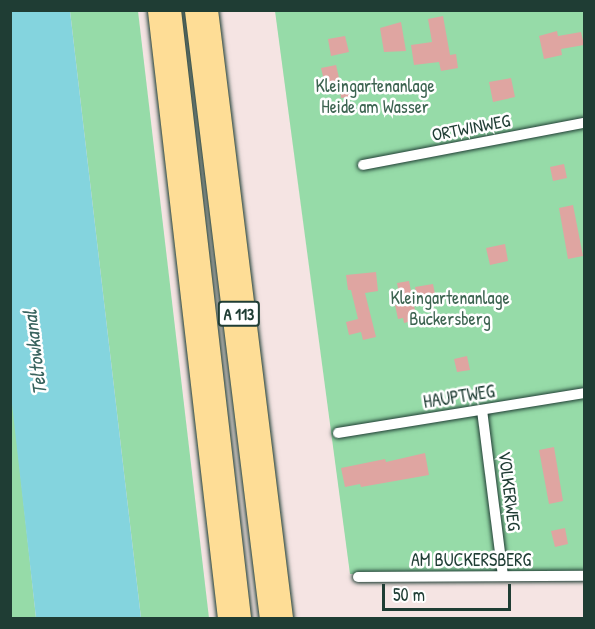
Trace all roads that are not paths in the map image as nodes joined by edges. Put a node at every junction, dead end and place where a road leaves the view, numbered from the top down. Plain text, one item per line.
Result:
1 (164, 10) edge
2 (201, 10) edge
3 (585, 123) edge
4 (363, 165) dead end
5 (585, 393) edge
6 (482, 410) junction
7 (338, 434) dead end
8 (503, 576) junction
9 (585, 576) edge
10 (358, 577) dead end
11 (234, 618) edge
12 (276, 618) edge

1 - 11 highway, A 113
2 - 12 highway, A 113
3 - 4 lane, ORTWINWEG
5 - 6 lane, HAUPTWEG
6 - 7 lane, HAUPTWEG
6 - 8 lane, VOLKERWEG
8 - 9 lane, AM BUCKERSBERG
8 - 10 lane, AM BUCKERSBERG

